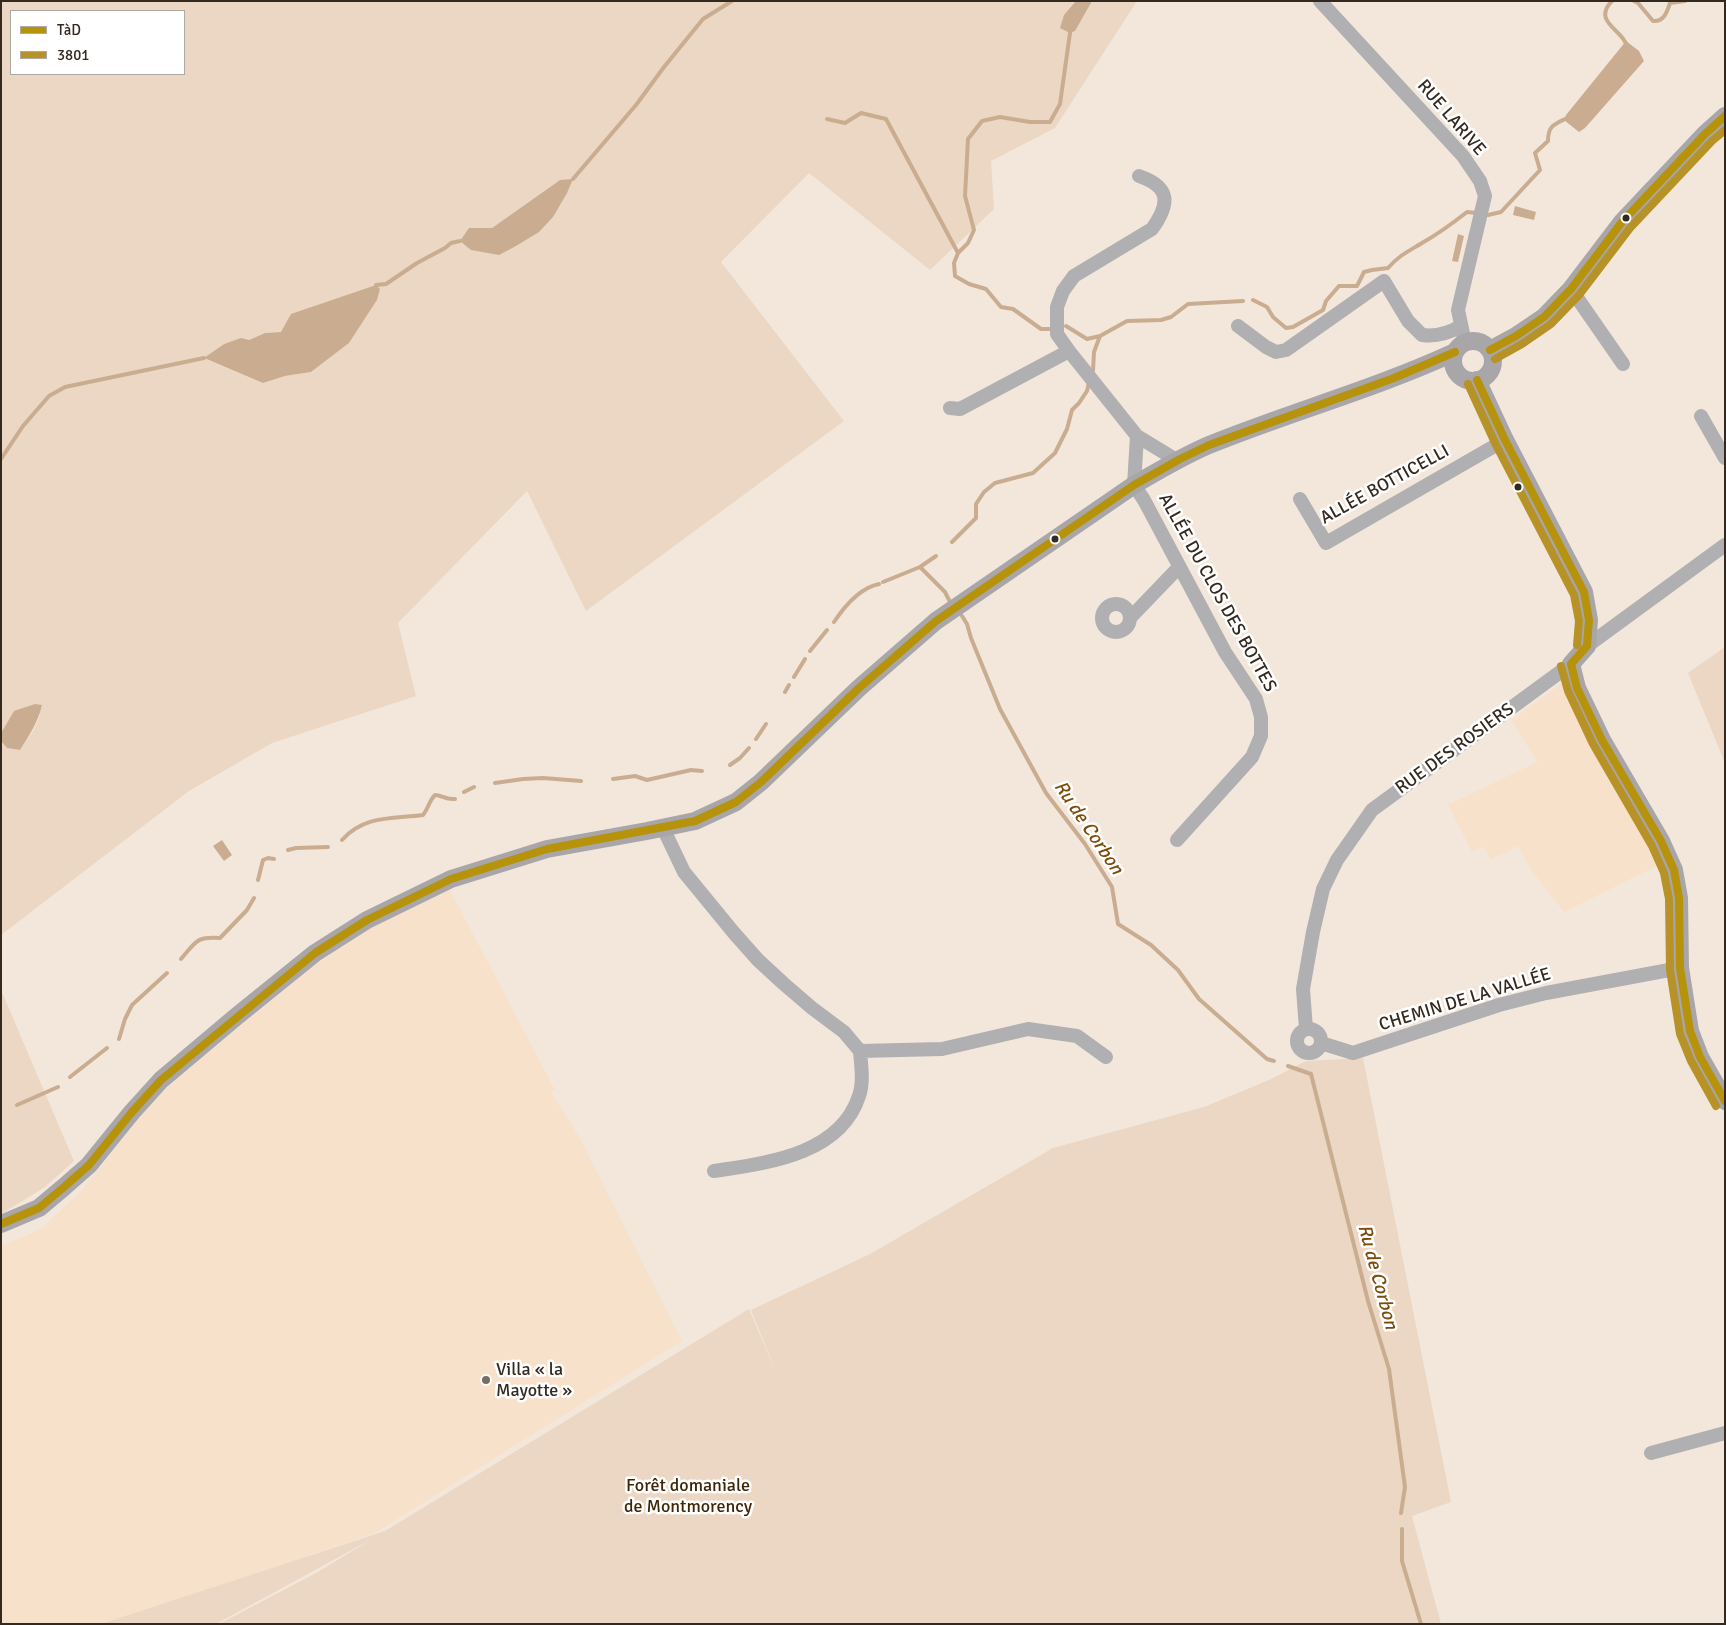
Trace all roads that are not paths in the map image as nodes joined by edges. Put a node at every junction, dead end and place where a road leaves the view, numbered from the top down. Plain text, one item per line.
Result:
1 (1320, 1) edge
2 (1725, 116) edge
3 (1139, 176) dead end
4 (1571, 289) junction
5 (1238, 326) dead end
6 (1459, 347) junction
7 (1490, 350) junction
8 (1069, 351) junction
9 (1623, 364) dead end
10 (1477, 380) junction
11 (950, 408) dead end
12 (1701, 416) dead end
13 (1137, 436) junction
14 (1505, 440) junction
15 (1725, 458) edge
16 (1178, 461) junction
17 (1134, 485) junction
18 (1300, 499) dead end
19 (1725, 545) edge
20 (1179, 567) junction
21 (1131, 617) dead end
22 (1587, 646) junction
23 (1571, 664) junction
24 (663, 828) junction
25 (1177, 840) dead end
26 (1680, 968) junction
27 (1306, 1029) junction
28 (1321, 1043) junction
29 (860, 1051) junction
30 (1106, 1057) dead end
31 (1725, 1102) edge
32 (714, 1171) dead end
33 (1, 1224) edge
34 (1725, 1433) edge
35 (1652, 1453) dead end

1 - 6 street, RUE LARIVE
2 - 4 main road
3 - 8 street
4 - 7 main road
4 - 9 street
5 - 6 street
6 - 7 main road
6 - 10 main road
6 - 16 main road
7 - 10 main road
8 - 11 street
8 - 13 street
10 - 14 main road
12 - 15 street
13 - 16 street
13 - 17 street
14 - 18 street, ALLÉE BOTTICELLI
14 - 22 main road
16 - 17 main road
17 - 20 street, ALLÉE DU CLOS DES BOTTES
17 - 24 main road
19 - 22 street, RUE DES ROSIERS
20 - 21 street
20 - 25 street, ALLÉE DU CLOS DES BOTTES
22 - 23 main road, RUE DES ROSIERS
23 - 26 main road
23 - 27 street, RUE DES ROSIERS
24 - 29 street
24 - 33 main road
26 - 28 street, CHEMIN DE LA VALLÉE
26 - 31 main road
27 - 28 street
27 - 28 street
29 - 30 street
29 - 32 street
34 - 35 street

